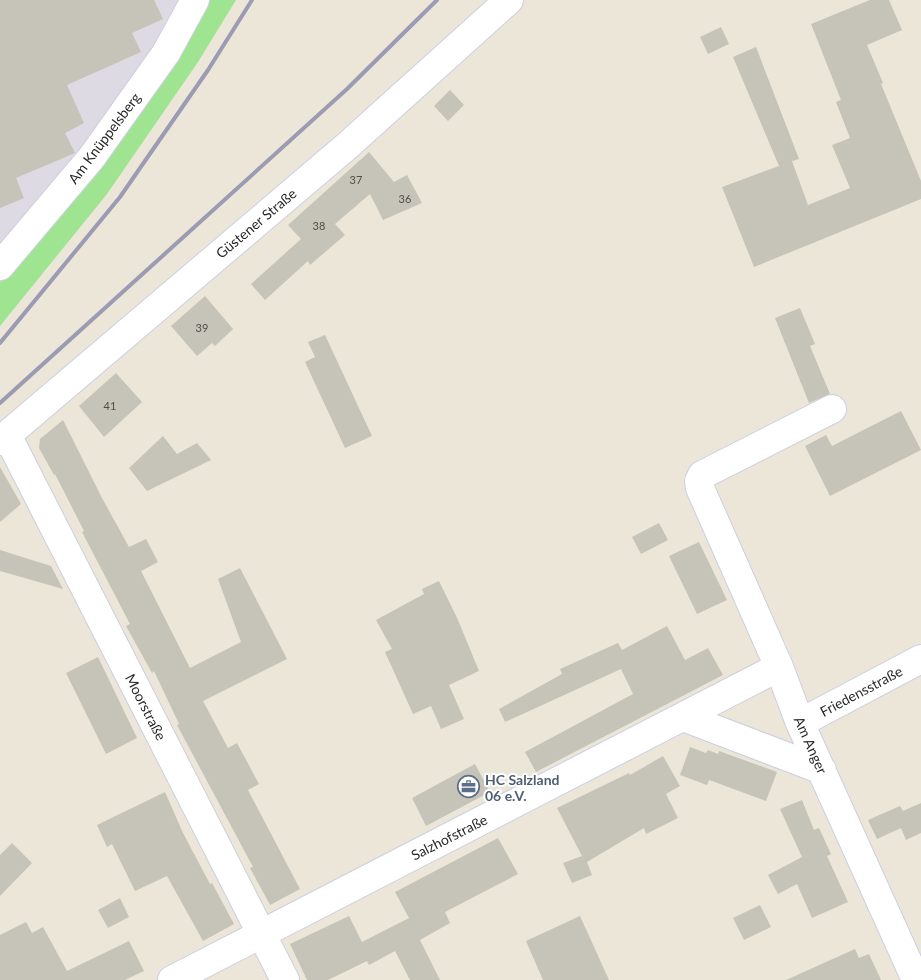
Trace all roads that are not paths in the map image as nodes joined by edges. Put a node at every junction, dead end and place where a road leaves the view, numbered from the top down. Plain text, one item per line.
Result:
1 (195, 0) edge
2 (509, 0) edge
3 (0, 266) edge
4 (832, 409) dead end
5 (4, 438) edge
6 (921, 659) edge
7 (779, 667) junction
8 (683, 717) junction
9 (800, 723) junction
10 (822, 770) junction
11 (261, 934) junction
12 (172, 980) edge
13 (285, 980) edge
14 (916, 980) edge

1 - 3 street, Am Knüppelsberg
2 - 5 street, Güstener Straße
4 - 7 street, Am Anger
5 - 11 street, Moorstraße
6 - 9 street, Friedensstraße
7 - 8 street, Salzhofstraße
7 - 9 street, Am Anger
8 - 10 street
8 - 11 street, Salzhofstraße
9 - 10 street, Am Anger
10 - 14 street, Am Anger
11 - 12 street, Salzhofstraße
11 - 13 street, Moorstraße

